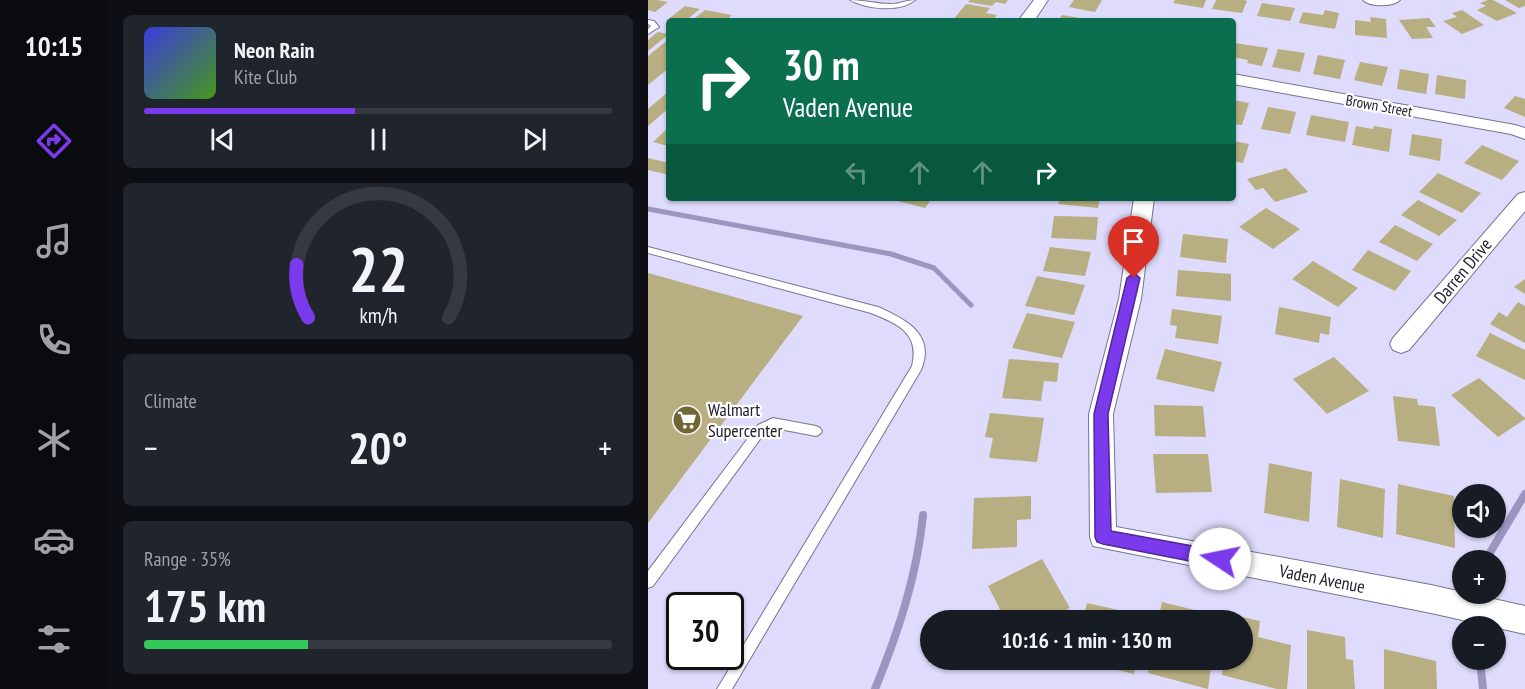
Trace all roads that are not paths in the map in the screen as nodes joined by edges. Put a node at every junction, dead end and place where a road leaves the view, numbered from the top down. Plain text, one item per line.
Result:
1 (853, 0) edge
2 (912, 0) edge
3 (1041, 0) edge
4 (1370, 0) edge
5 (1393, 0) edge
6 (1028, 18) edge
7 (648, 22) edge
8 (648, 32) edge
9 (1236, 80) edge
10 (1525, 134) edge
11 (1525, 198) edge
12 (1144, 201) edge
13 (648, 250) edge
14 (1401, 344) dead end
15 (816, 430) dead end
16 (648, 582) edge
17 (1525, 620) edge
18 (724, 689) edge

1 - 2 lane
3 - 6 street
4 - 5 street
7 - 8 lane
9 - 10 street, Brown Street
11 - 14 street, Darren Drive
12 - 17 street, Vaden Avenue
13 - 18 lane
15 - 16 lane

